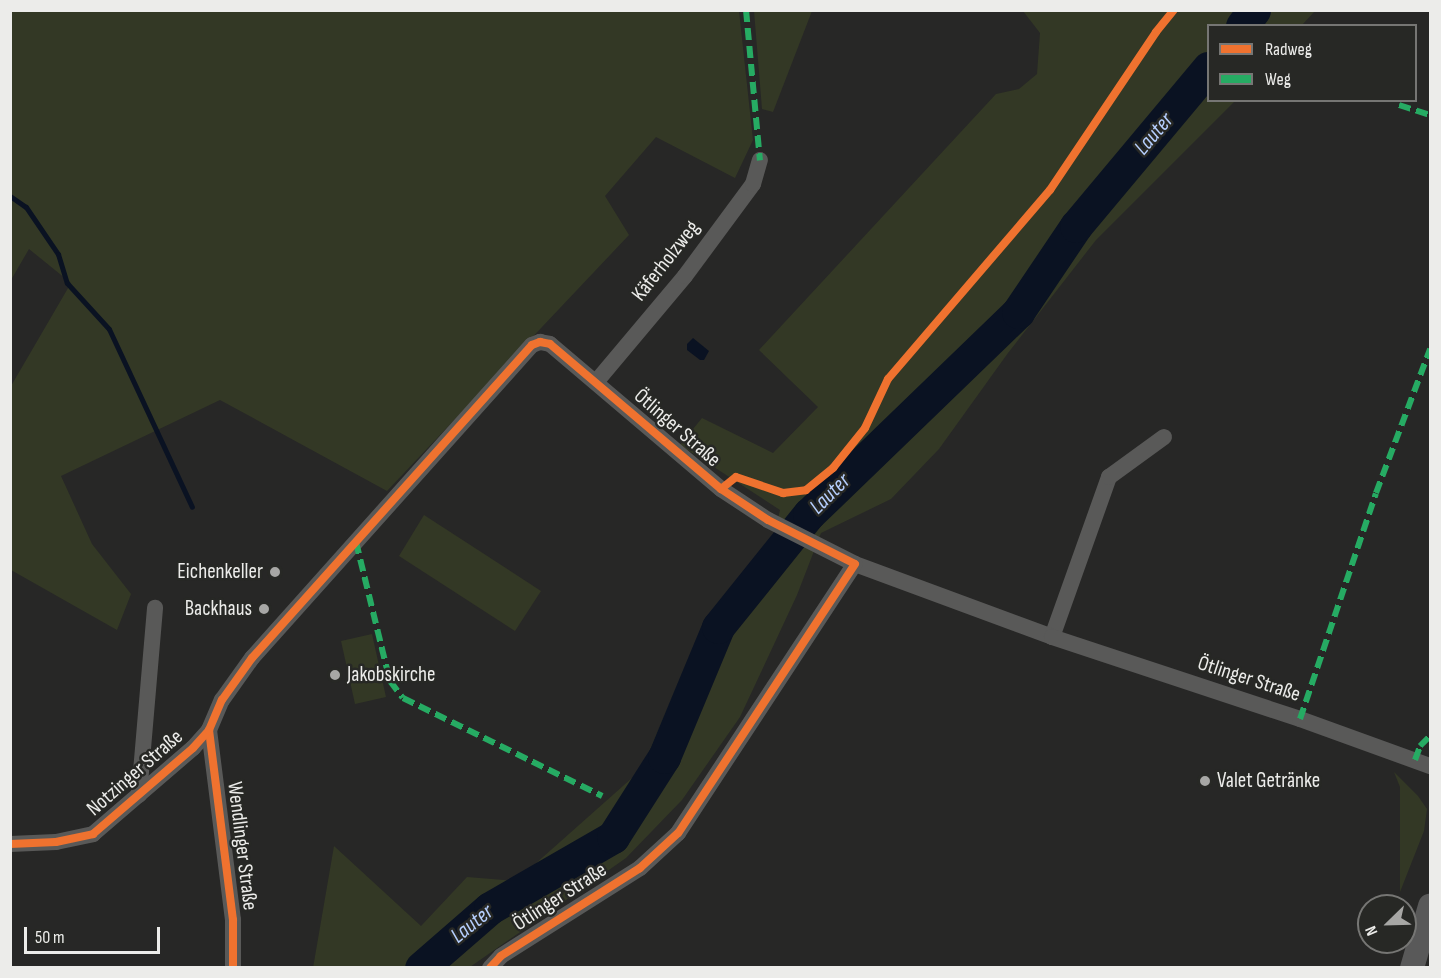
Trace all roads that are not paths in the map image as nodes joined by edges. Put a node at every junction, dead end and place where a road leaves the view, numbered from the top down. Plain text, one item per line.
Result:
1 (760, 160) dead end
2 (596, 382) junction
3 (1164, 437) dead end
4 (855, 564) junction
5 (155, 608) dead end
6 (1052, 637) junction
7 (209, 730) junction
8 (1431, 766) edge
9 (139, 795) junction
10 (10, 844) edge
11 (1431, 906) edge
12 (233, 968) edge
13 (490, 968) edge
14 (1412, 968) edge

1 - 2 street, Käferholzweg
2 - 4 street, Ötlinger Straße
2 - 7 street, Ötlinger Straße
3 - 6 street
4 - 6 street, Ötlinger Straße
4 - 13 street, Ötlinger Straße
5 - 9 street, Notzinger Straße
6 - 8 street, Ötlinger Straße
7 - 9 street, Notzinger Straße
7 - 12 street, Wendlinger Straße
9 - 10 street, Notzinger Straße
11 - 14 main road

